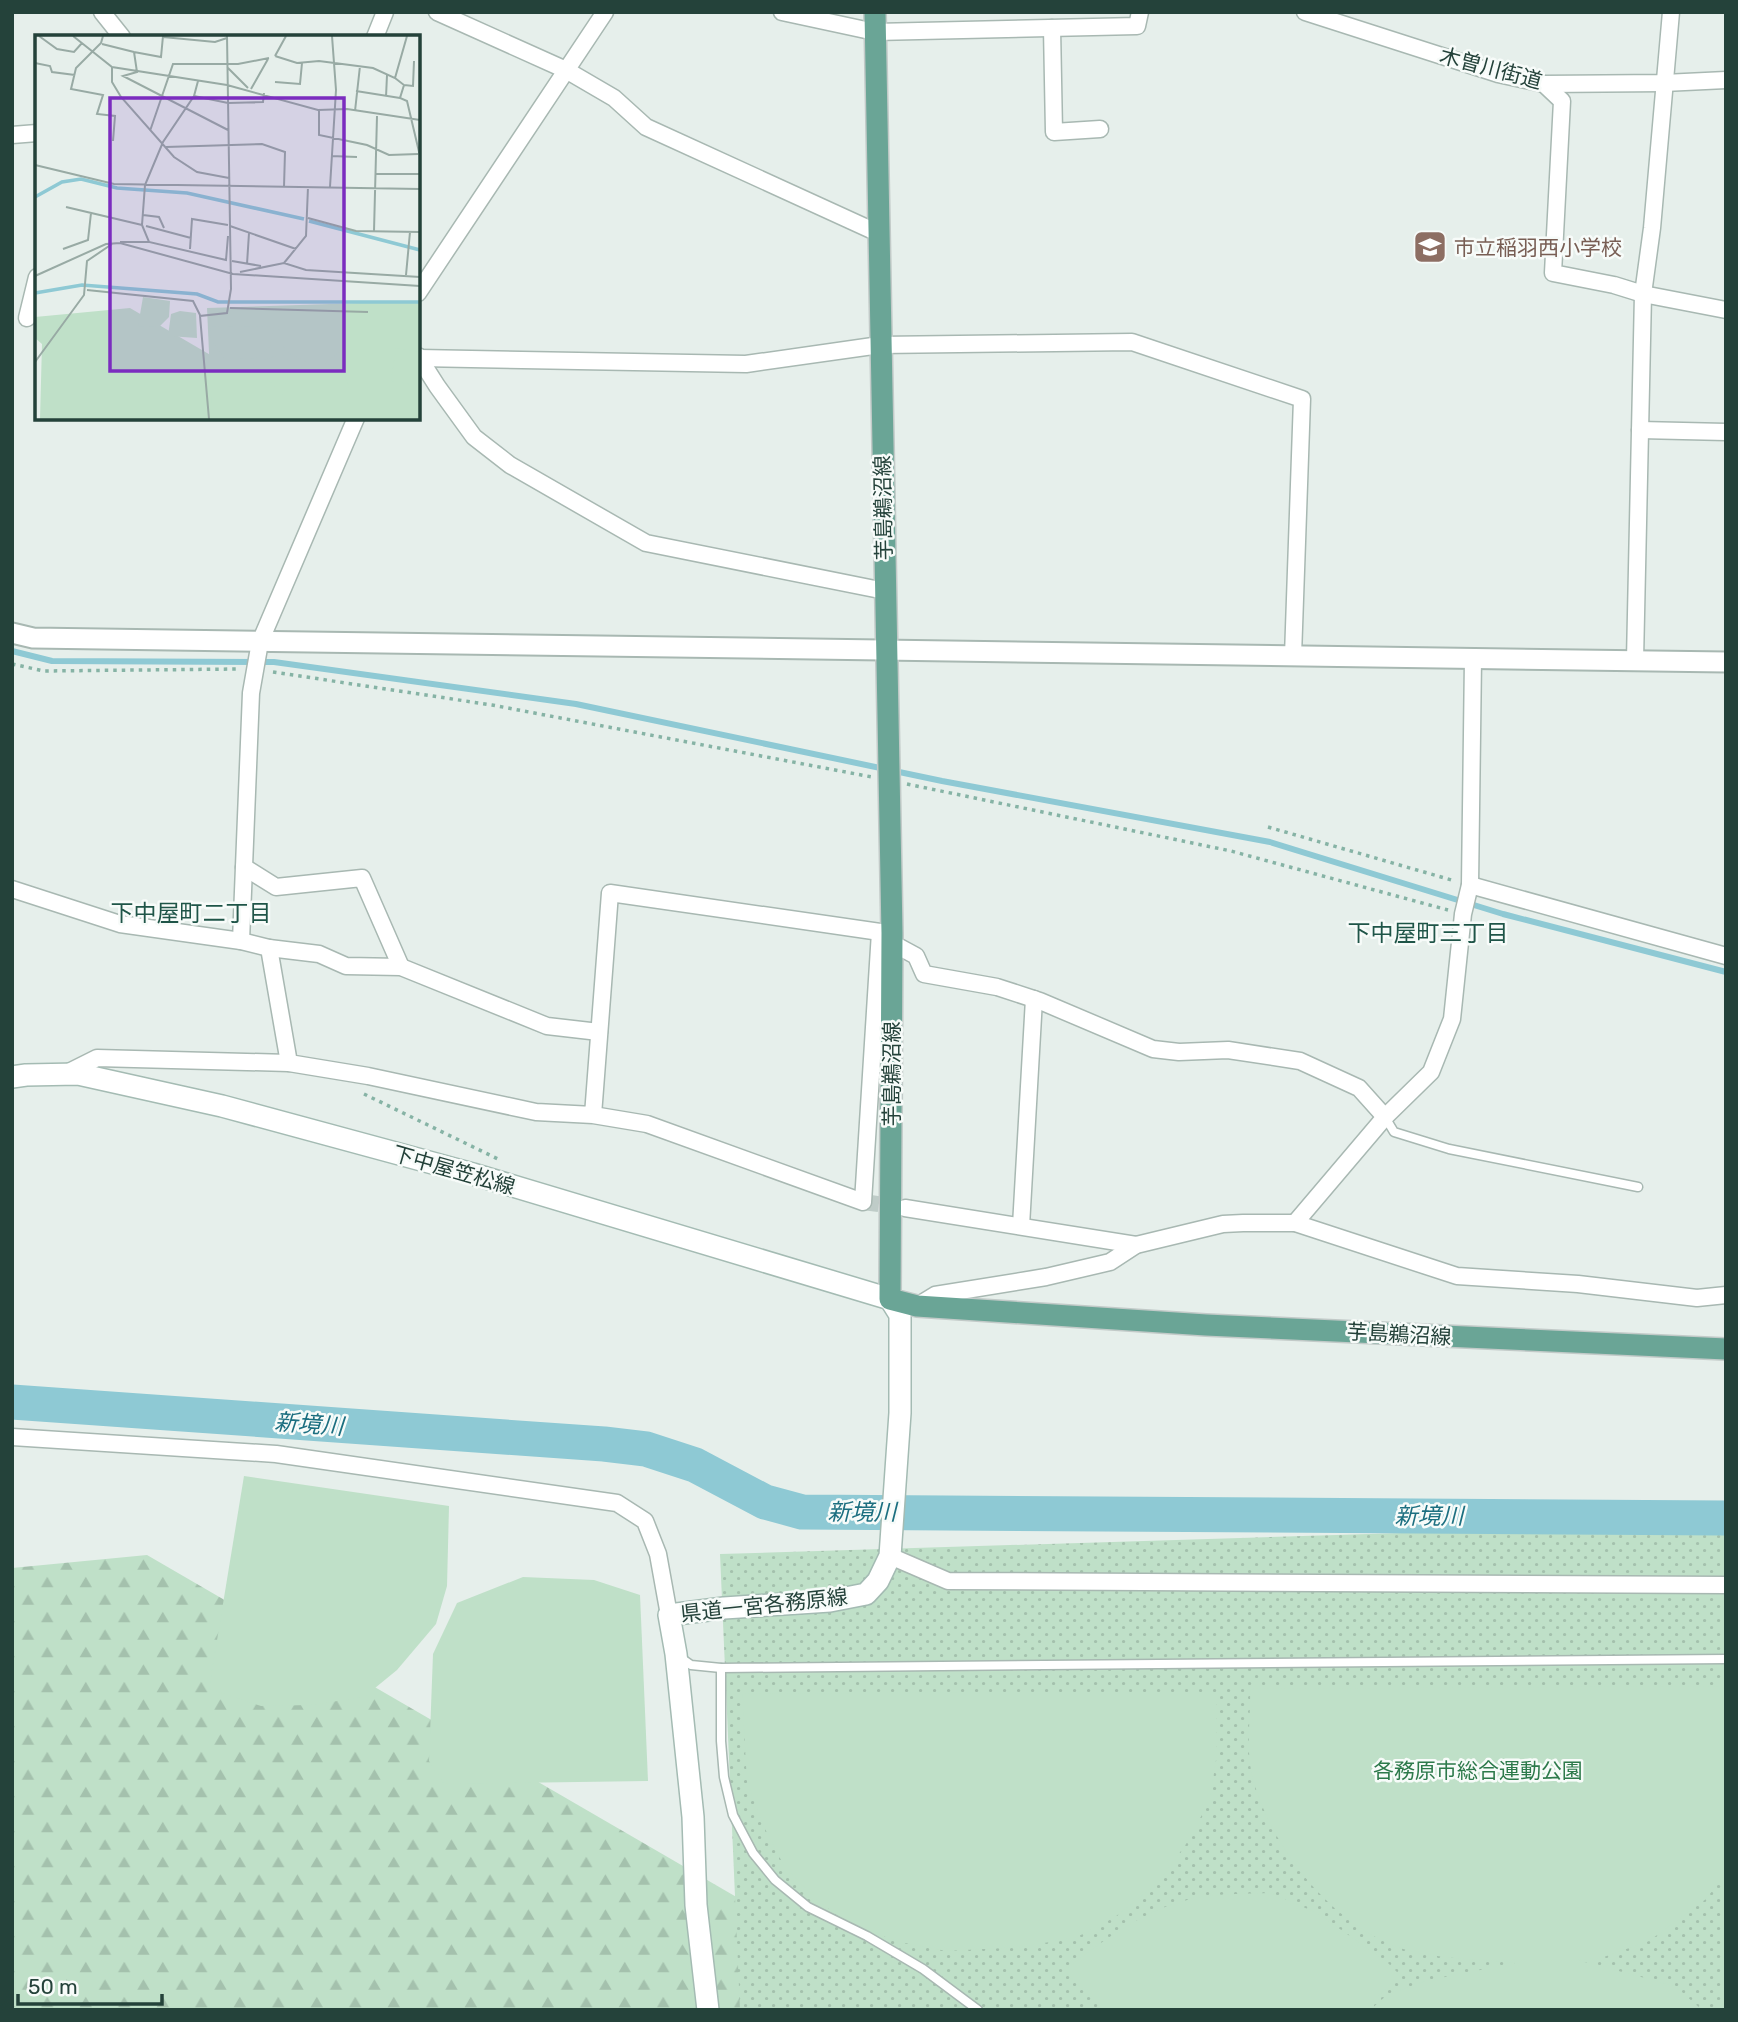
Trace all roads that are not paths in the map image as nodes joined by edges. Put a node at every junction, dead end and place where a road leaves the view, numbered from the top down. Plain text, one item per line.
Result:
1 (102, 12) edge
2 (385, 12) edge
3 (436, 12) edge
4 (605, 12) edge
5 (782, 12) edge
6 (1139, 12) edge
7 (1305, 12) edge
8 (1671, 12) edge
9 (875, 22) edge
10 (1052, 28) junction
11 (120, 35) edge
12 (376, 35) edge
13 (566, 70) junction
14 (1726, 80) edge
15 (1664, 83) junction
16 (1544, 84) junction
17 (1100, 129) dead end
18 (35, 133) edge
19 (12, 135) edge
20 (878, 233) junction
21 (35, 285) edge
22 (420, 290) edge
23 (1643, 294) junction
24 (1726, 310) edge
25 (27, 318) dead end
26 (880, 345) junction
27 (420, 357) edge
28 (420, 359) edge
29 (355, 420) edge
30 (1640, 430) junction
31 (1726, 432) edge
32 (885, 591) junction
33 (12, 633) edge
34 (260, 642) junction
35 (886, 651) junction
36 (1293, 656) junction
37 (1473, 659) junction
38 (1635, 660) junction
39 (1726, 662) edge
40 (244, 867) junction
41 (12, 888) edge
42 (1467, 900) junction
43 (888, 936) junction
44 (241, 942) junction
45 (269, 948) junction
46 (1726, 956) edge
47 (401, 967) junction
48 (1034, 999) junction
49 (599, 1032) junction
50 (289, 1062) junction
51 (65, 1074) junction
52 (17, 1078) edge
53 (593, 1115) junction
54 (1385, 1117) junction
55 (1638, 1187) dead end
56 (905, 1208) tunnel mouth
57 (1295, 1223) junction
58 (1021, 1226) junction
59 (1136, 1245) junction
60 (1726, 1295) edge
61 (890, 1299) junction
62 (917, 1306) junction
63 (1726, 1349) edge
64 (12, 1437) edge
65 (890, 1556) junction
66 (1726, 1585) edge
67 (669, 1615) junction
68 (676, 1654) junction
69 (1726, 1659) edge
70 (721, 1668) junction
71 (708, 2010) edge
72 (978, 2010) edge

1 - 11 street
2 - 12 street
3 - 13 street
4 - 13 street
5 - 9 street
6 - 10 street
7 - 16 street, 木曽川街道
8 - 15 street
9 - 10 street
9 - 20 main road, 芋島鵜沼線
10 - 17 street
13 - 20 street
13 - 22 street
14 - 15 street, 木曽川街道
15 - 16 street, 木曽川街道
15 - 23 street
16 - 23 street
18 - 19 street
20 - 26 main road, 芋島鵜沼線
21 - 25 street
23 - 24 street
23 - 30 street
26 - 27 street
26 - 32 main road, 芋島鵜沼線
26 - 36 street
28 - 32 street
29 - 34 street
30 - 31 street
30 - 38 street
32 - 35 main road, 芋島鵜沼線
33 - 34 street
34 - 35 street
34 - 40 street
35 - 36 street
35 - 43 main road, 芋島鵜沼線
36 - 37 street
37 - 38 street
37 - 42 street
38 - 39 street
40 - 44 street
40 - 47 street
41 - 44 street
42 - 46 street
42 - 54 street
43 - 48 street
43 - 49 street
43 - 53 street
43 - 61 main road, 芋島鵜沼線
44 - 45 street
45 - 47 street
45 - 50 street
47 - 49 street
48 - 54 street
48 - 58 street
49 - 53 street
50 - 51 street
50 - 53 street
51 - 52 main road, 下中屋笠松線
51 - 61 main road, 下中屋笠松線
54 - 55 lane
54 - 57 street
56 - 58 street
57 - 59 street
57 - 60 street
58 - 59 street
59 - 62 street
61 - 62 main road, 芋島鵜沼線
61 - 65 main road, 県道一宮各務原線
62 - 63 main road, 芋島鵜沼線
64 - 67 street
65 - 66 street
65 - 67 main road, 県道一宮各務原線
67 - 68 main road, 県道一宮各務原線
68 - 70 lane
68 - 71 main road, 県道一宮各務原線
69 - 70 lane
70 - 72 lane

